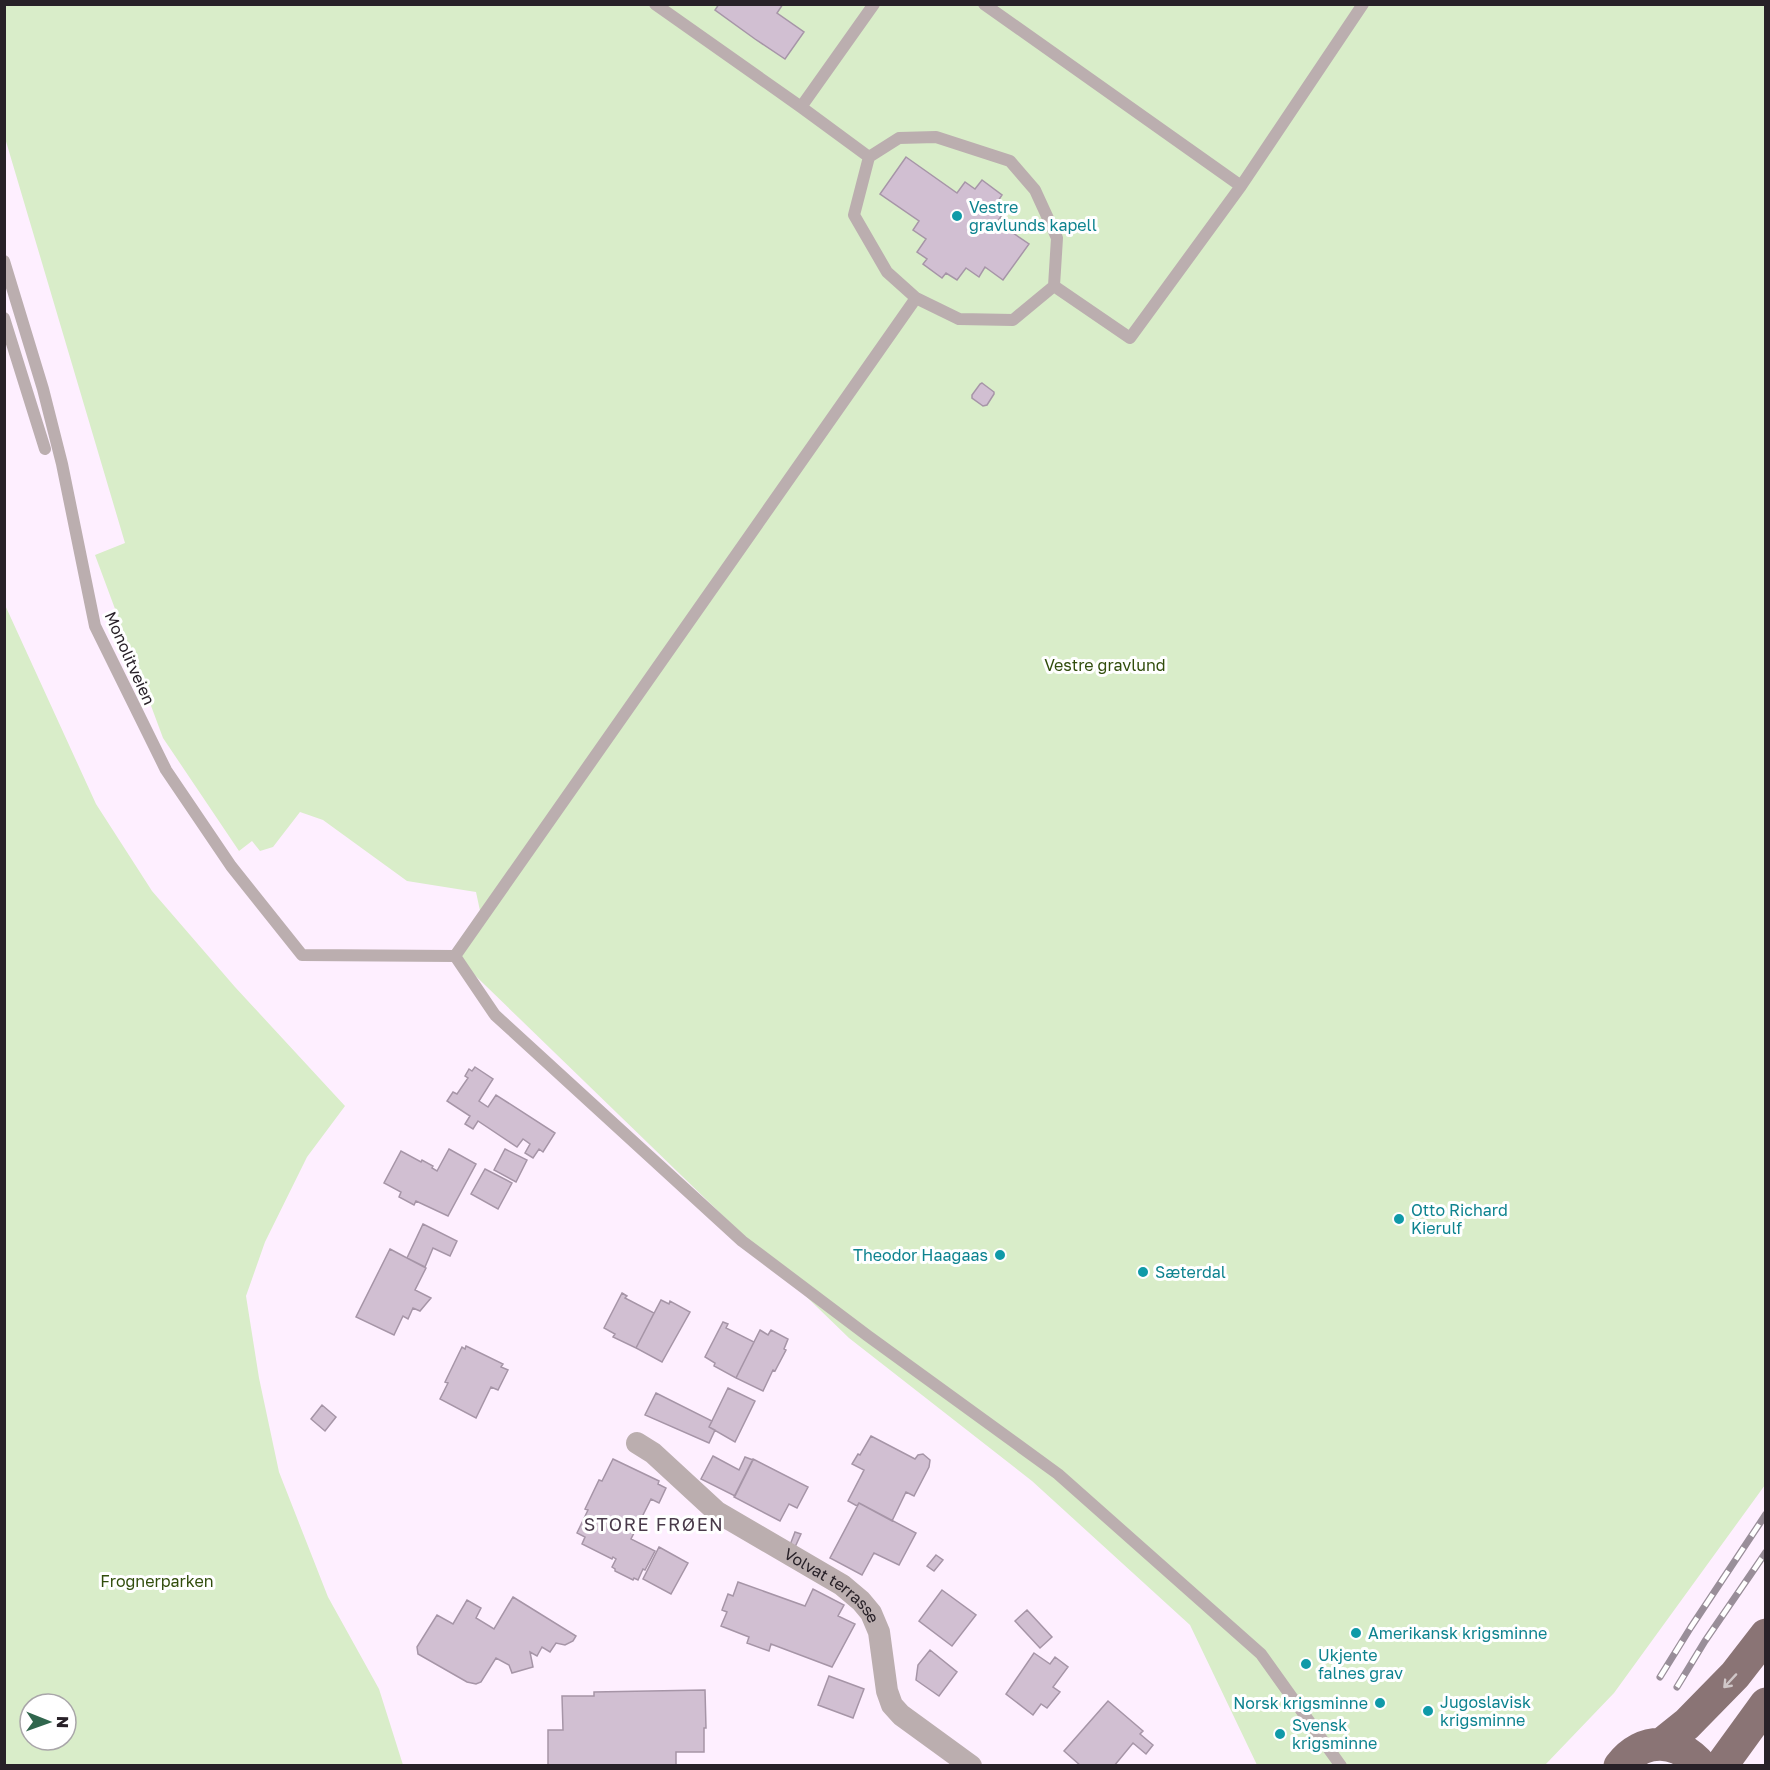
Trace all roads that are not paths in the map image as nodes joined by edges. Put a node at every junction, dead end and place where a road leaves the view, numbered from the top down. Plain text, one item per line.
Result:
1 (655, 4) edge
2 (874, 4) edge
3 (984, 4) edge
4 (1363, 4) edge
5 (801, 107) junction
6 (868, 157) junction
7 (1241, 186) junction
8 (4, 261) edge
9 (1054, 286) junction
10 (916, 298) junction
11 (4, 318) edge
12 (45, 449) dead end
13 (455, 956) junction
14 (637, 1443) dead end
15 (1766, 1635) edge
16 (1766, 1704) edge
17 (1662, 1744) junction
18 (971, 1766) edge
19 (1341, 1766) edge
20 (1620, 1766) edge
21 (1701, 1766) edge
22 (1721, 1766) edge

1 - 5 lane
2 - 5 lane
3 - 7 lane
4 - 7 lane
5 - 6 lane
6 - 9 lane
6 - 10 lane
7 - 9 lane
8 - 13 lane, Monolitveien
9 - 10 lane
10 - 13 lane
11 - 12 lane
13 - 19 lane
14 - 18 street, Volvat terrasse
15 -> 17 main road
16 - 22 main road
17 - 20 main road
17 - 21 main road

